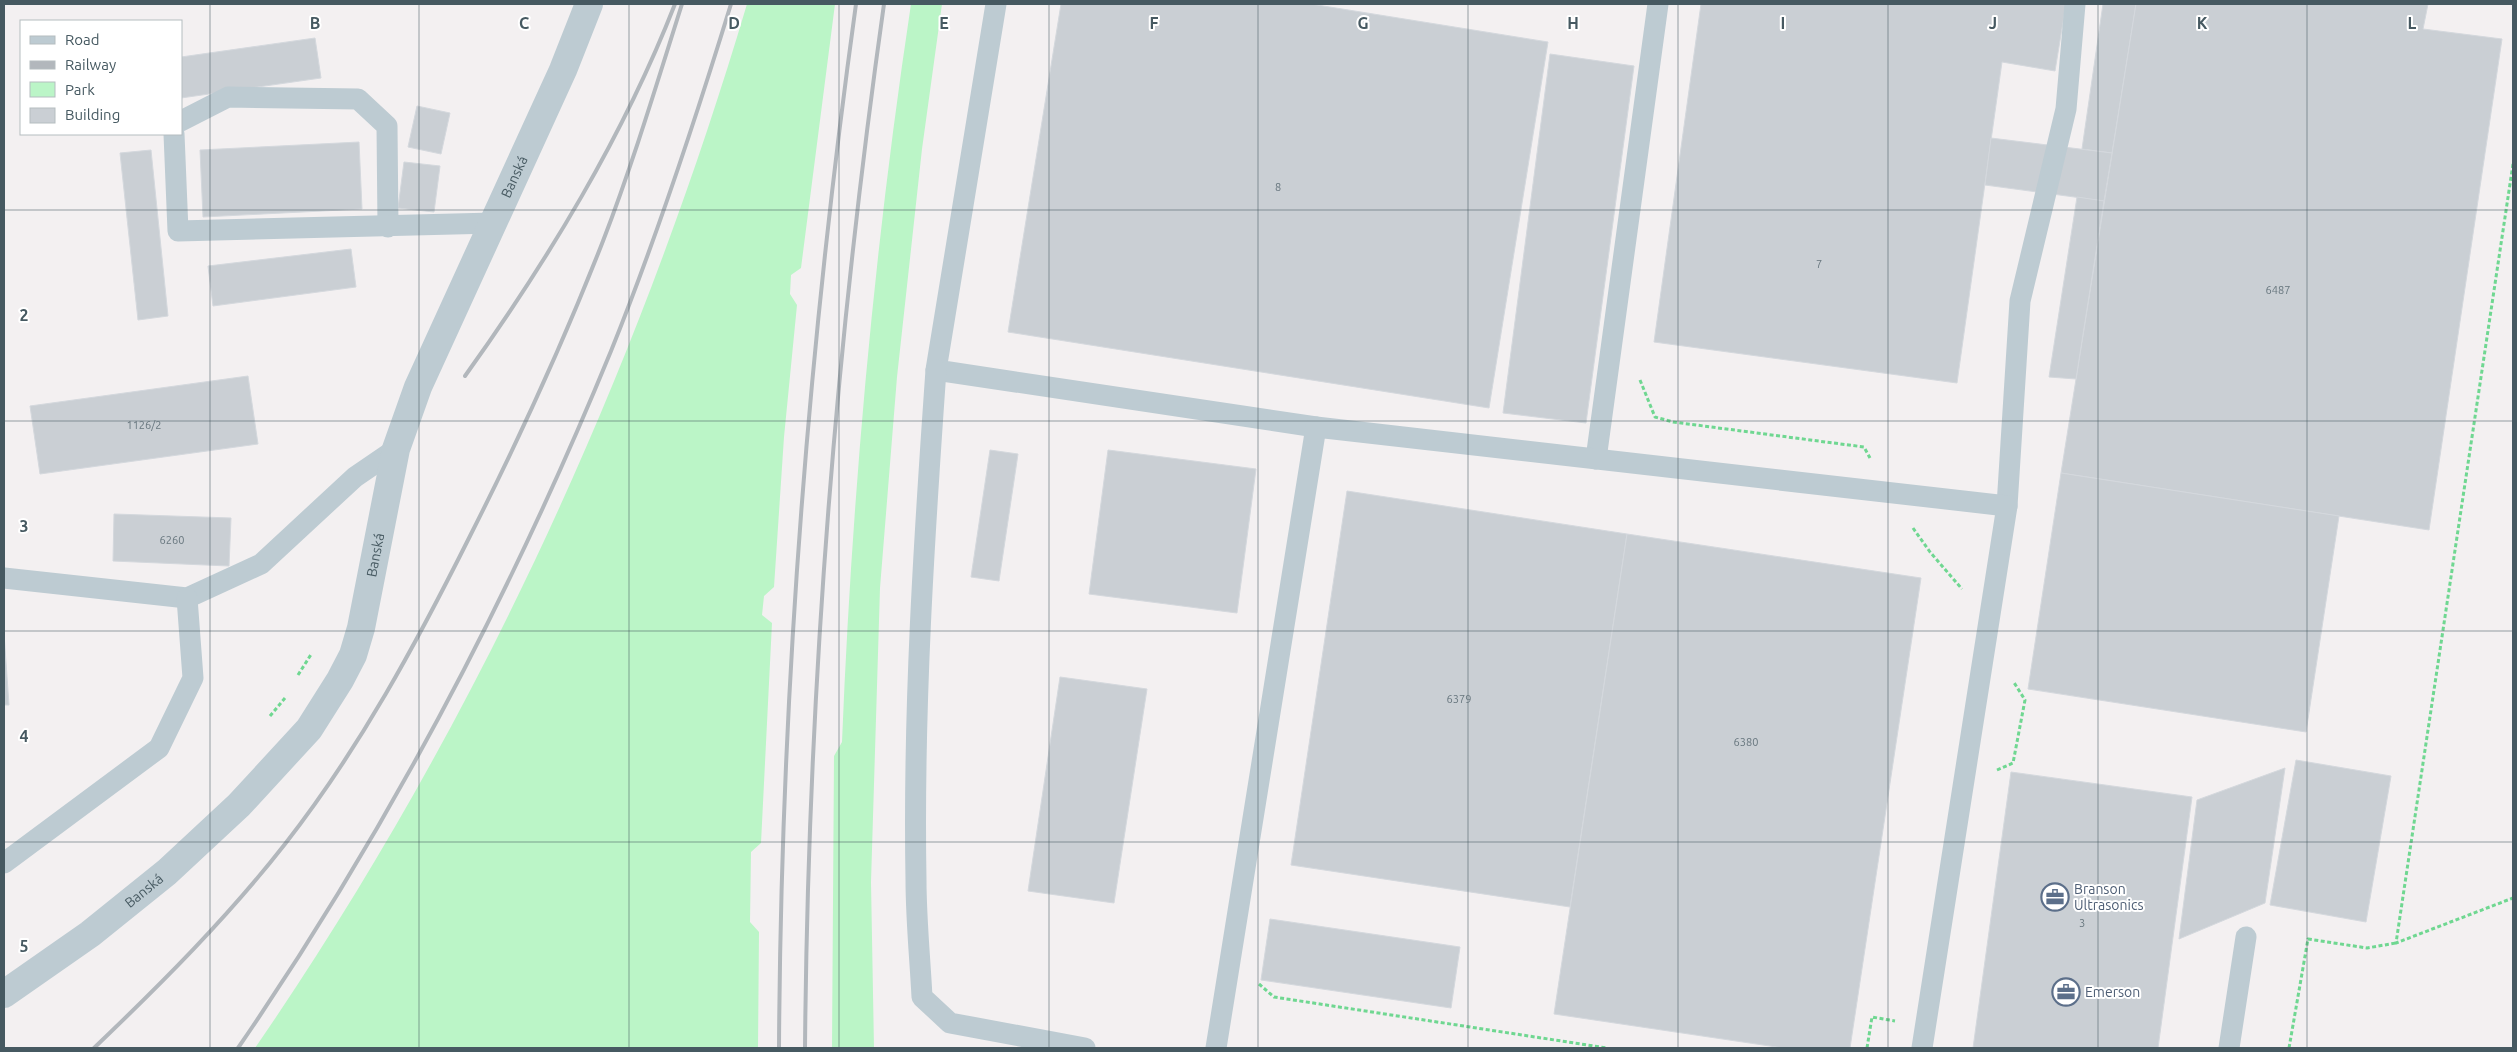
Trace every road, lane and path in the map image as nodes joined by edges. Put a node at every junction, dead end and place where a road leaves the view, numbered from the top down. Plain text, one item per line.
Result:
1 (589, 4) edge
2 (996, 4) edge
3 (1655, 4) edge
4 (2075, 4) edge
5 (182, 120) edge
6 (174, 135) edge
7 (2513, 164) edge
8 (494, 223) junction
9 (388, 227) junction
10 (936, 370) junction
11 (1637, 372) dead end
12 (1316, 427) junction
13 (396, 449) junction
14 (1596, 459) junction
15 (1890, 493) junction
16 (2007, 506) junction
17 (4, 578) edge
18 (187, 598) junction
19 (1989, 620) junction
20 (314, 650) dead end
21 (2009, 675) dead end
22 (296, 680) dead end
23 (287, 695) dead end
24 (270, 717) dead end
25 (1993, 771) dead end
26 (4, 863) edge
27 (2513, 898) edge
28 (2246, 936) dead end
29 (2396, 943) junction
30 (1256, 981) dead end
31 (4, 994) edge
32 (1924, 1038) edge
33 (1085, 1048) edge
34 (1216, 1048) edge
35 (1608, 1048) edge
36 (1867, 1048) edge
37 (2228, 1048) edge
38 (2289, 1048) edge

1 - 8 street, Banská
2 - 10 lane
3 - 14 lane
4 - 16 lane
5 - 9 lane
6 - 9 lane
7 - 29 path
8 - 9 lane
8 - 13 street, Banská
10 - 12 lane
10 - 33 lane
11 - 15 path
12 - 14 lane
12 - 34 lane
13 - 18 lane
13 - 31 street, Banská
14 - 15 lane
15 - 16 lane
15 - 19 path
16 - 19 lane
17 - 18 lane
18 - 26 lane
19 - 32 lane
20 - 22 path
21 - 25 path
23 - 24 path
27 - 29 path
28 - 37 lane
29 - 38 path
30 - 35 path
32 - 36 path

